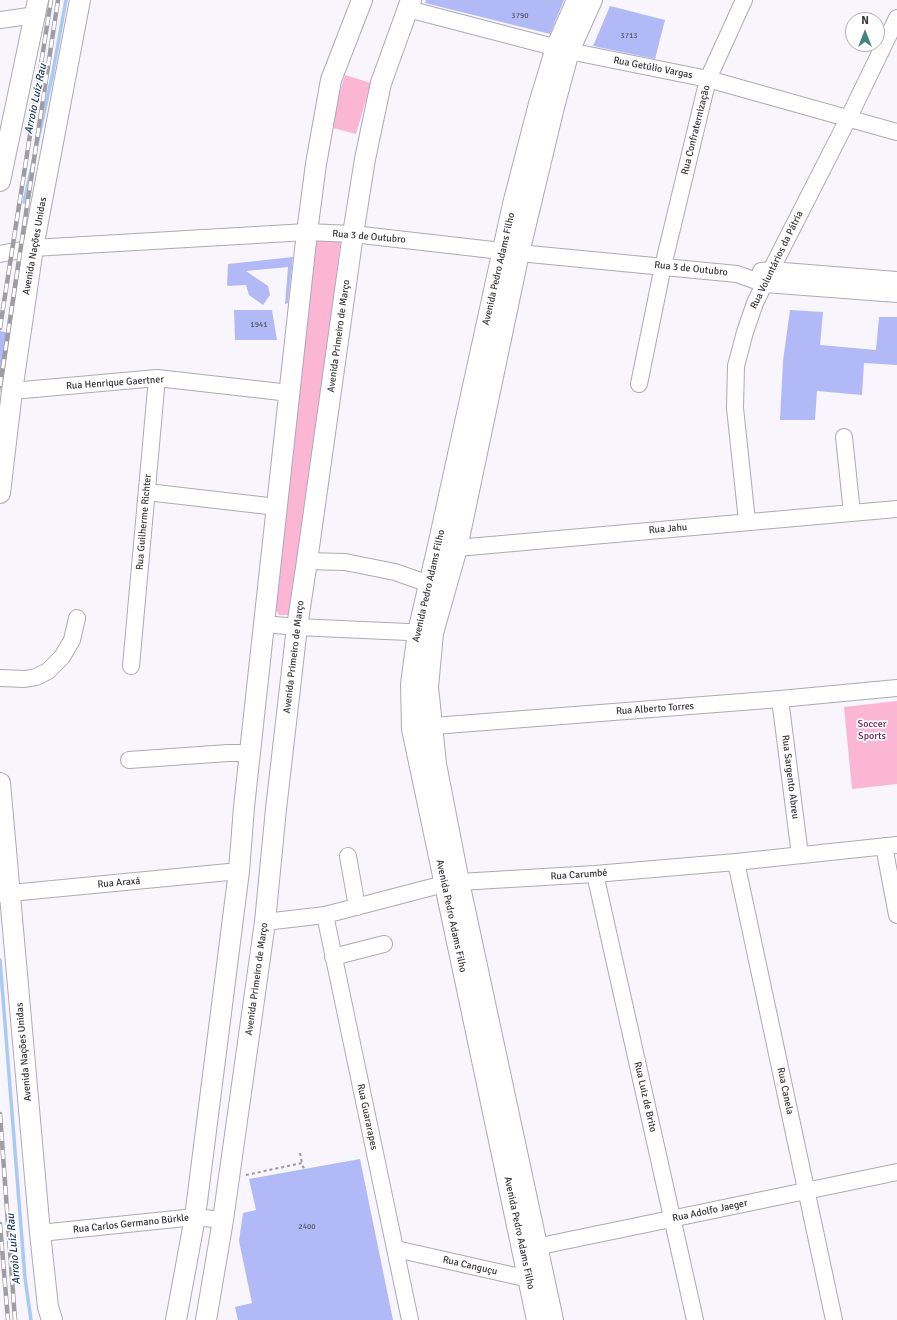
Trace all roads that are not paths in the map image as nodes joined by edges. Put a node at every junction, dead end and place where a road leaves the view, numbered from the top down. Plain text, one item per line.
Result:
1 (80, 0) edge
2 (362, 0) edge
3 (577, 0) edge
4 (592, 0) edge
5 (744, 0) edge
6 (409, 4) edge
7 (37, 8) edge
8 (897, 18) edge
9 (0, 20) edge
10 (562, 49) junction
11 (708, 78) junction
12 (848, 119) junction
13 (897, 132) edge
14 (0, 181) edge
15 (307, 232) junction
16 (353, 234) junction
17 (33, 248) junction
18 (511, 252) junction
19 (0, 254) edge
20 (663, 266) junction
21 (768, 277) junction
22 (897, 280) edge
23 (897, 294) edge
24 (157, 378) junction
25 (639, 384) dead end
26 (12, 391) junction
27 (290, 393) junction
28 (844, 437) dead end
29 (147, 492) junction
30 (0, 493) edge
31 (277, 507) junction
32 (897, 509) edge
33 (852, 513) junction
34 (747, 521) junction
35 (448, 547) junction
36 (308, 560) junction
37 (437, 586) junction
38 (77, 618) dead end
39 (264, 624) junction
40 (297, 628) junction
41 (425, 632) junction
42 (131, 666) dead end
43 (0, 678) edge
44 (897, 688) edge
45 (780, 699) junction
46 (421, 727) junction
47 (250, 753) junction
48 (129, 760) dead end
49 (0, 783) edge
50 (244, 807) junction
51 (276, 809) junction
52 (890, 845) edge
53 (800, 855) junction
54 (348, 856) dead end
55 (736, 862) junction
56 (239, 871) junction
57 (595, 874) junction
58 (451, 883) junction
59 (5, 894) edge
60 (234, 902) junction
61 (357, 906) junction
62 (325, 915) junction
63 (897, 915) edge
64 (265, 922) junction
65 (384, 944) dead end
66 (333, 957) junction
67 (226, 973) junction
68 (258, 976) junction
69 (897, 1172) edge
70 (806, 1191) junction
71 (195, 1217) junction
72 (672, 1219) junction
73 (223, 1220) junction
74 (40, 1232) junction
75 (530, 1248) junction
76 (396, 1250) junction
77 (536, 1278) junction
78 (52, 1320) edge
79 (176, 1320) edge
80 (206, 1320) edge
81 (410, 1320) edge
82 (537, 1320) edge
83 (553, 1320) edge
84 (695, 1320) edge
85 (834, 1320) edge

1 - 17 main road, Avenida Nações Unidas
2 - 15 main road
3 - 10 main road, Avenida Pedro Adams Filho
4 - 10 main road, Avenida Pedro Adams Filho
5 - 11 street, Rua Confraternização
6 - 10 street, Rua Getúlio Vargas
6 - 16 main road, Avenida Primeiro de Março
7 - 9 street
7 - 14 main road
8 - 12 street, Rua Voluntários da Pátria
10 - 11 street, Rua Getúlio Vargas
10 - 18 main road, Avenida Pedro Adams Filho
11 - 12 street, Rua Getúlio Vargas
11 - 20 street, Rua Confraternização
12 - 13 street, Rua Getúlio Vargas
12 - 21 street, Rua Voluntários da Pátria
15 - 16 street, Rua 3 de Outubro
15 - 17 street, Rua 3 de Outubro
15 - 27 main road
16 - 18 street, Rua 3 de Outubro
16 - 36 main road, Avenida Primeiro de Março
17 - 19 street, Rua 3 de Outubro
17 - 26 main road, Avenida Nações Unidas
18 - 20 street, Rua 3 de Outubro
18 - 35 main road, Avenida Pedro Adams Filho
20 - 21 street, Rua 3 de Outubro
20 - 25 street, Rua Confraternização
21 - 22 street, Rua 3 de Outubro
21 - 23 street, Rua 3 de Outubro
21 - 34 street, Rua Voluntários da Pátria
24 - 26 street, Rua Henrique Gaertner
24 - 27 street, Rua Henrique Gaertner
24 - 29 street, Rua Guilherme Richter
26 - 30 main road, Avenida Nações Unidas
27 - 31 main road
28 - 33 street
29 - 31 street
29 - 42 street, Rua Guilherme Richter
31 - 39 main road
32 - 33 street, Rua Jahu
33 - 34 street, Rua Jahu
34 - 35 street, Rua Jahu
35 - 37 main road, Avenida Pedro Adams Filho
36 - 37 street
36 - 40 main road, Avenida Primeiro de Março
37 - 41 main road, Avenida Pedro Adams Filho
38 - 43 street
39 - 40 street
39 - 47 main road
40 - 41 street
40 - 51 main road, Avenida Primeiro de Março
41 - 46 main road, Avenida Pedro Adams Filho
44 - 45 street, Rua Alberto Torres
45 - 46 street, Rua Alberto Torres
45 - 53 street, Rua Sargento Abreu
46 - 58 main road, Avenida Pedro Adams Filho
47 - 48 street
47 - 50 main road
49 - 59 main road, Avenida Nações Unidas
50 - 51 main road
50 - 56 main road
51 - 64 main road, Avenida Primeiro de Março
52 - 53 street, Rua Carumbé
52 - 63 street
53 - 55 street, Rua Carumbé
54 - 61 street
55 - 57 street, Rua Carumbé
55 - 70 street, Rua Canela
56 - 59 street, Rua Araxá
56 - 60 main road
57 - 58 street, Rua Carumbé
57 - 72 street, Rua Luiz de Brito
58 - 61 street, Rua Carumbé
58 - 75 main road, Avenida Pedro Adams Filho
59 - 74 main road, Avenida Nações Unidas
60 - 64 main road
60 - 67 main road
61 - 62 street, Rua Carumbé
62 - 64 street, Rua Carumbé
62 - 66 street, Rua Guararapes
64 - 68 main road, Avenida Primeiro de Março
65 - 66 street
66 - 76 street, Rua Guararapes
67 - 68 main road
67 - 71 main road
68 - 73 main road, Avenida Primeiro de Março
69 - 70 street, Rua Adolfo Jaeger
70 - 72 street, Rua Adolfo Jaeger
70 - 85 street, Rua Canela
71 - 73 street, Rua Carlos Germano Bürkle
71 - 74 street, Rua Carlos Germano Bürkle
71 - 79 main road
72 - 75 street, Rua Adolfo Jaeger
72 - 84 street, Rua Luiz de Brito
73 - 80 main road, Avenida Primeiro de Março
74 - 78 main road, Avenida Nações Unidas
75 - 77 main road, Avenida Pedro Adams Filho
76 - 77 street, Rua Canguçu
76 - 81 street, Rua Guararapes
77 - 82 main road, Avenida Pedro Adams Filho
77 - 83 main road, Avenida Pedro Adams Filho

